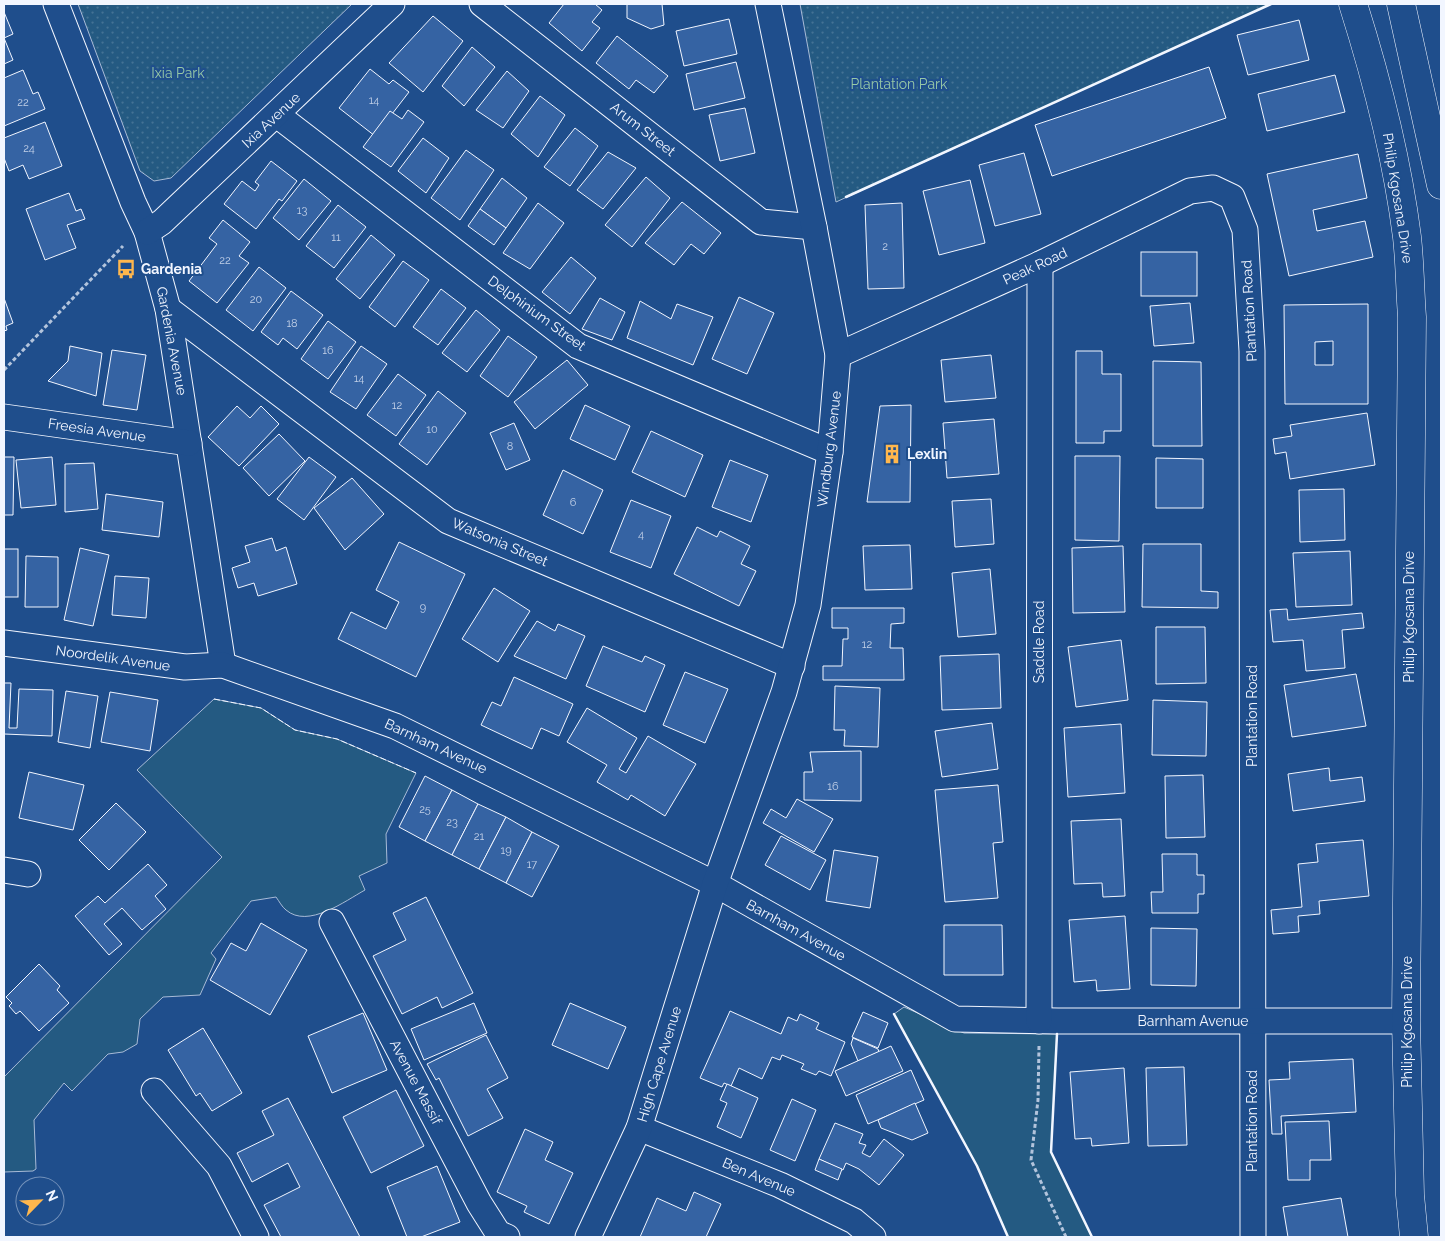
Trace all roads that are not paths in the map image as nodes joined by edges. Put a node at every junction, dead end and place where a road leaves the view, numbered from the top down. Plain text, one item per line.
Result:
1 (56, 4) edge
2 (392, 4) edge
3 (482, 4) edge
4 (768, 4) edge
5 (1353, 4) edge
6 (1401, 4) edge
7 (277, 115) junction
8 (1441, 186) edge
9 (1232, 198) joint
10 (814, 226) junction
11 (145, 229) junction
12 (1040, 264) junction
13 (168, 309) junction
14 (838, 355) junction
15 (4, 417) edge
16 (189, 443) junction
17 (830, 452) junction
18 (4, 643) edge
19 (223, 665) junction
20 (792, 666) junction
21 (4, 870) edge
22 (28, 874) dead end
23 (715, 884) junction
24 (332, 922) dead end
25 (1039, 1020) junction
26 (1406, 1021) junction
27 (1252, 1022) junction
28 (154, 1091) dead end
29 (639, 1128) junction
30 (256, 1237) edge
31 (507, 1237) edge
32 (588, 1237) edge
33 (873, 1237) edge
34 (1253, 1237) edge
35 (1414, 1237) edge

1 - 11 street, Gardenia Avenue
2 - 7 street, Ixia Avenue
3 - 10 street, Arum Street
4 - 10 street, Windburg Avenue
5 - 26 main road, Philip Kgosana Drive
6 - 8 main road
7 - 11 street, Ixia Avenue
7 - 17 street, Delphinium Street
9 - 12 street, Peak Road
9 - 27 street, Plantation Road
10 - 14 street, Windburg Avenue
11 - 13 street, Gardenia Avenue
12 - 14 street, Peak Road
12 - 25 street, Saddle Road
13 - 16 street, Gardenia Avenue
13 - 20 street, Watsonia Street
14 - 17 street, Windburg Avenue
15 - 16 street, Freesia Avenue
16 - 19 street, Gardenia Avenue
17 - 20 street, Windburg Avenue
18 - 19 street, Noordelik Avenue
19 - 23 street, Barnham Avenue
20 - 23 street, Windburg Avenue
21 - 22 street
23 - 25 street, Barnham Avenue
23 - 29 street, High Cape Avenue
24 - 31 street, Avenue Massif
25 - 27 street, Barnham Avenue
26 - 27 street, Barnham Avenue
26 - 35 main road, Philip Kgosana Drive
27 - 34 street, Plantation Road
28 - 30 street
29 - 32 street, High Cape Avenue
29 - 33 street, Ben Avenue

